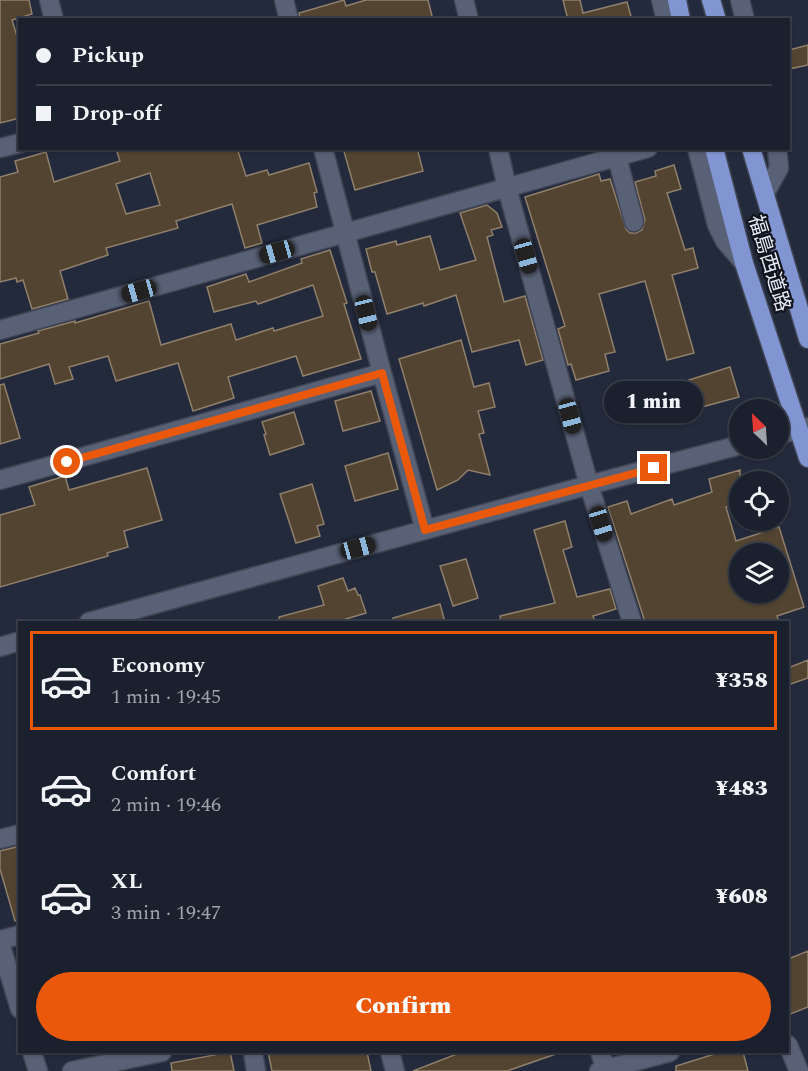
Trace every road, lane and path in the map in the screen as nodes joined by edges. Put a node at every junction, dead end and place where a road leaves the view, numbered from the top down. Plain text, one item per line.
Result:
1 (49, 0) edge
2 (284, 0) edge
3 (464, 0) edge
4 (661, 0) edge
5 (677, 0) edge
6 (711, 0) edge
7 (740, 0) edge
8 (54, 18) edge
9 (288, 18) edge
10 (468, 18) edge
11 (666, 18) edge
12 (681, 18) edge
13 (716, 18) edge
14 (744, 18) edge
15 (18, 144) edge
16 (0, 148) edge
17 (324, 150) edge
18 (498, 150) edge
19 (641, 150) edge
20 (698, 150) edge
21 (715, 150) edge
22 (752, 150) edge
23 (777, 150) edge
24 (617, 157) junction
25 (507, 188) junction
26 (765, 194) junction
27 (634, 222) dead end
28 (346, 232) junction
29 (744, 263) junction
30 (0, 330) edge
31 (808, 339) edge
32 (382, 373) junction
33 (803, 428) edge
34 (729, 449) edge
35 (808, 458) edge
36 (0, 480) edge
37 (589, 485) junction
38 (425, 530) junction
39 (92, 621) edge
40 (632, 621) edge
41 (18, 642) edge
42 (0, 647) edge
43 (18, 834) edge
44 (0, 839) edge
45 (18, 936) edge
46 (0, 942) edge
47 (18, 1002) edge
48 (789, 1047) edge
49 (32, 1053) edge
50 (157, 1053) edge
51 (253, 1053) edge
52 (390, 1053) edge
53 (600, 1053) edge
54 (666, 1053) edge
55 (603, 1070) edge
56 (38, 1071) edge
57 (72, 1071) edge
58 (256, 1071) edge
59 (395, 1071) edge
60 (799, 1071) edge

1 - 8 street
2 - 9 street
3 - 10 street
4 - 11 street
5 - 12 highway
6 - 13 highway
7 - 14 street
15 - 16 street
17 - 28 street
18 - 25 street
19 - 24 street
20 - 29 street
21 - 29 highway, 福島西道路
22 - 26 highway, 福島西道路
23 - 26 street
24 - 25 street
24 - 27 street
25 - 28 street
25 - 37 street
26 - 31 highway, 福島西道路
28 - 30 street
28 - 32 street
29 - 33 highway, 福島西道路
32 - 36 street
32 - 38 street
33 - 35 highway, 福島西道路
34 - 37 street
37 - 38 street
37 - 40 street
38 - 39 street
41 - 42 street
43 - 44 street
45 - 46 street
46 - 47 street
48 - 60 street
49 - 56 street
50 - 57 street
51 - 58 street
52 - 59 street
53 - 55 street
54 - 55 street

